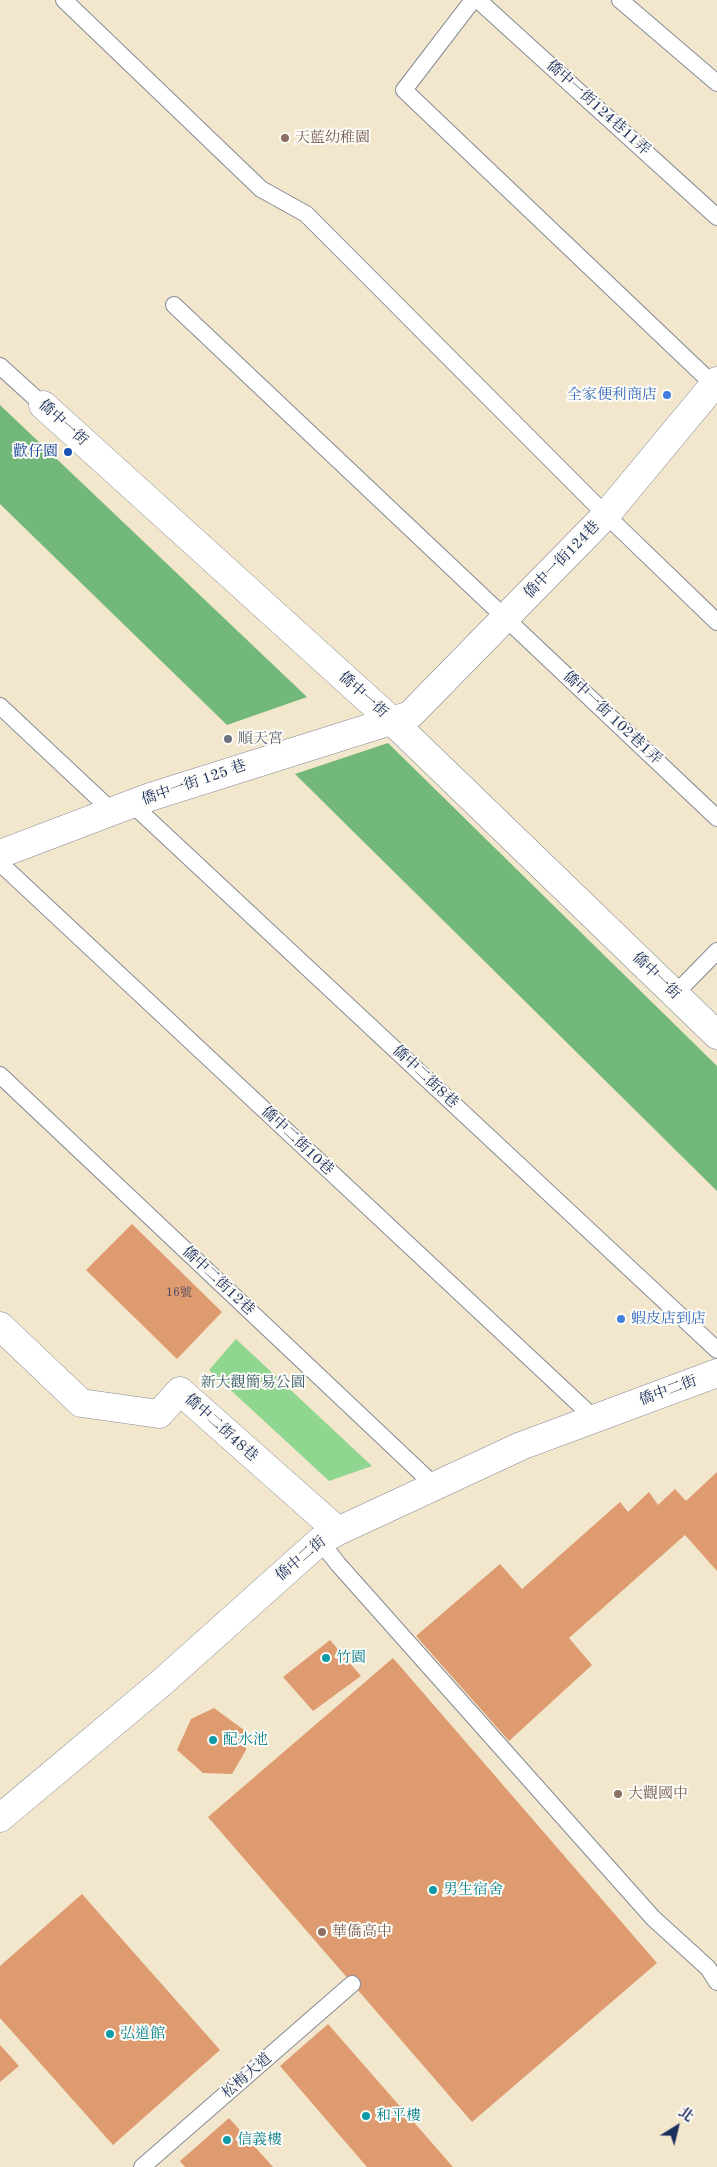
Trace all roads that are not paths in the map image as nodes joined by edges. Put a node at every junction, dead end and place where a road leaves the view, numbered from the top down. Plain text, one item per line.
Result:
1 (64, 0) edge
2 (473, 0) edge
3 (478, 0) edge
4 (620, 0) edge
5 (717, 83) edge
6 (717, 217) edge
7 (174, 305) dead end
8 (0, 366) edge
9 (716, 385) edge
10 (42, 405) joint
11 (606, 515) junction
12 (506, 618) junction
13 (717, 622) edge
14 (0, 706) edge
15 (391, 720) junction
16 (122, 808) junction
17 (717, 818) edge
18 (0, 854) edge
19 (0, 863) edge
20 (717, 951) edge
21 (675, 994) junction
22 (717, 1035) edge
23 (0, 1075) edge
24 (0, 1326) edge
25 (717, 1350) edge
26 (717, 1373) edge
27 (594, 1418) junction
28 (435, 1486) junction
29 (329, 1536) junction
30 (0, 1818) edge
31 (717, 1982) edge
32 (352, 1984) dead end
33 (142, 2167) edge

1 - 11 lane
2 - 9 lane
3 - 6 lane, 僑中一街124巷11弄
4 - 5 lane
7 - 12 lane, 僑中一街 102巷1弄
8 - 10 lane, 僑中一街
9 - 11 street, 僑中一街124巷
10 - 15 street, 僑中一街
11 - 12 street, 僑中一街124巷
11 - 13 lane
12 - 15 street, 僑中一街124巷
12 - 17 lane, 僑中一街 102巷1弄
14 - 16 lane, 僑中二街8巷
15 - 16 street, 僑中一街 125 巷
15 - 21 street, 僑中一街
16 - 18 street, 僑中一街 125 巷
16 - 25 lane, 僑中二街8巷
19 - 27 lane, 僑中二街10巷
20 - 21 lane
21 - 22 street, 僑中一街
23 - 28 lane, 僑中二街12巷
24 - 29 street, 僑中二街48巷
26 - 27 street, 僑中二街
27 - 28 street, 僑中二街
28 - 29 street, 僑中二街
29 - 30 street, 僑中二街
29 - 31 lane
32 - 33 lane, 松梅大道

